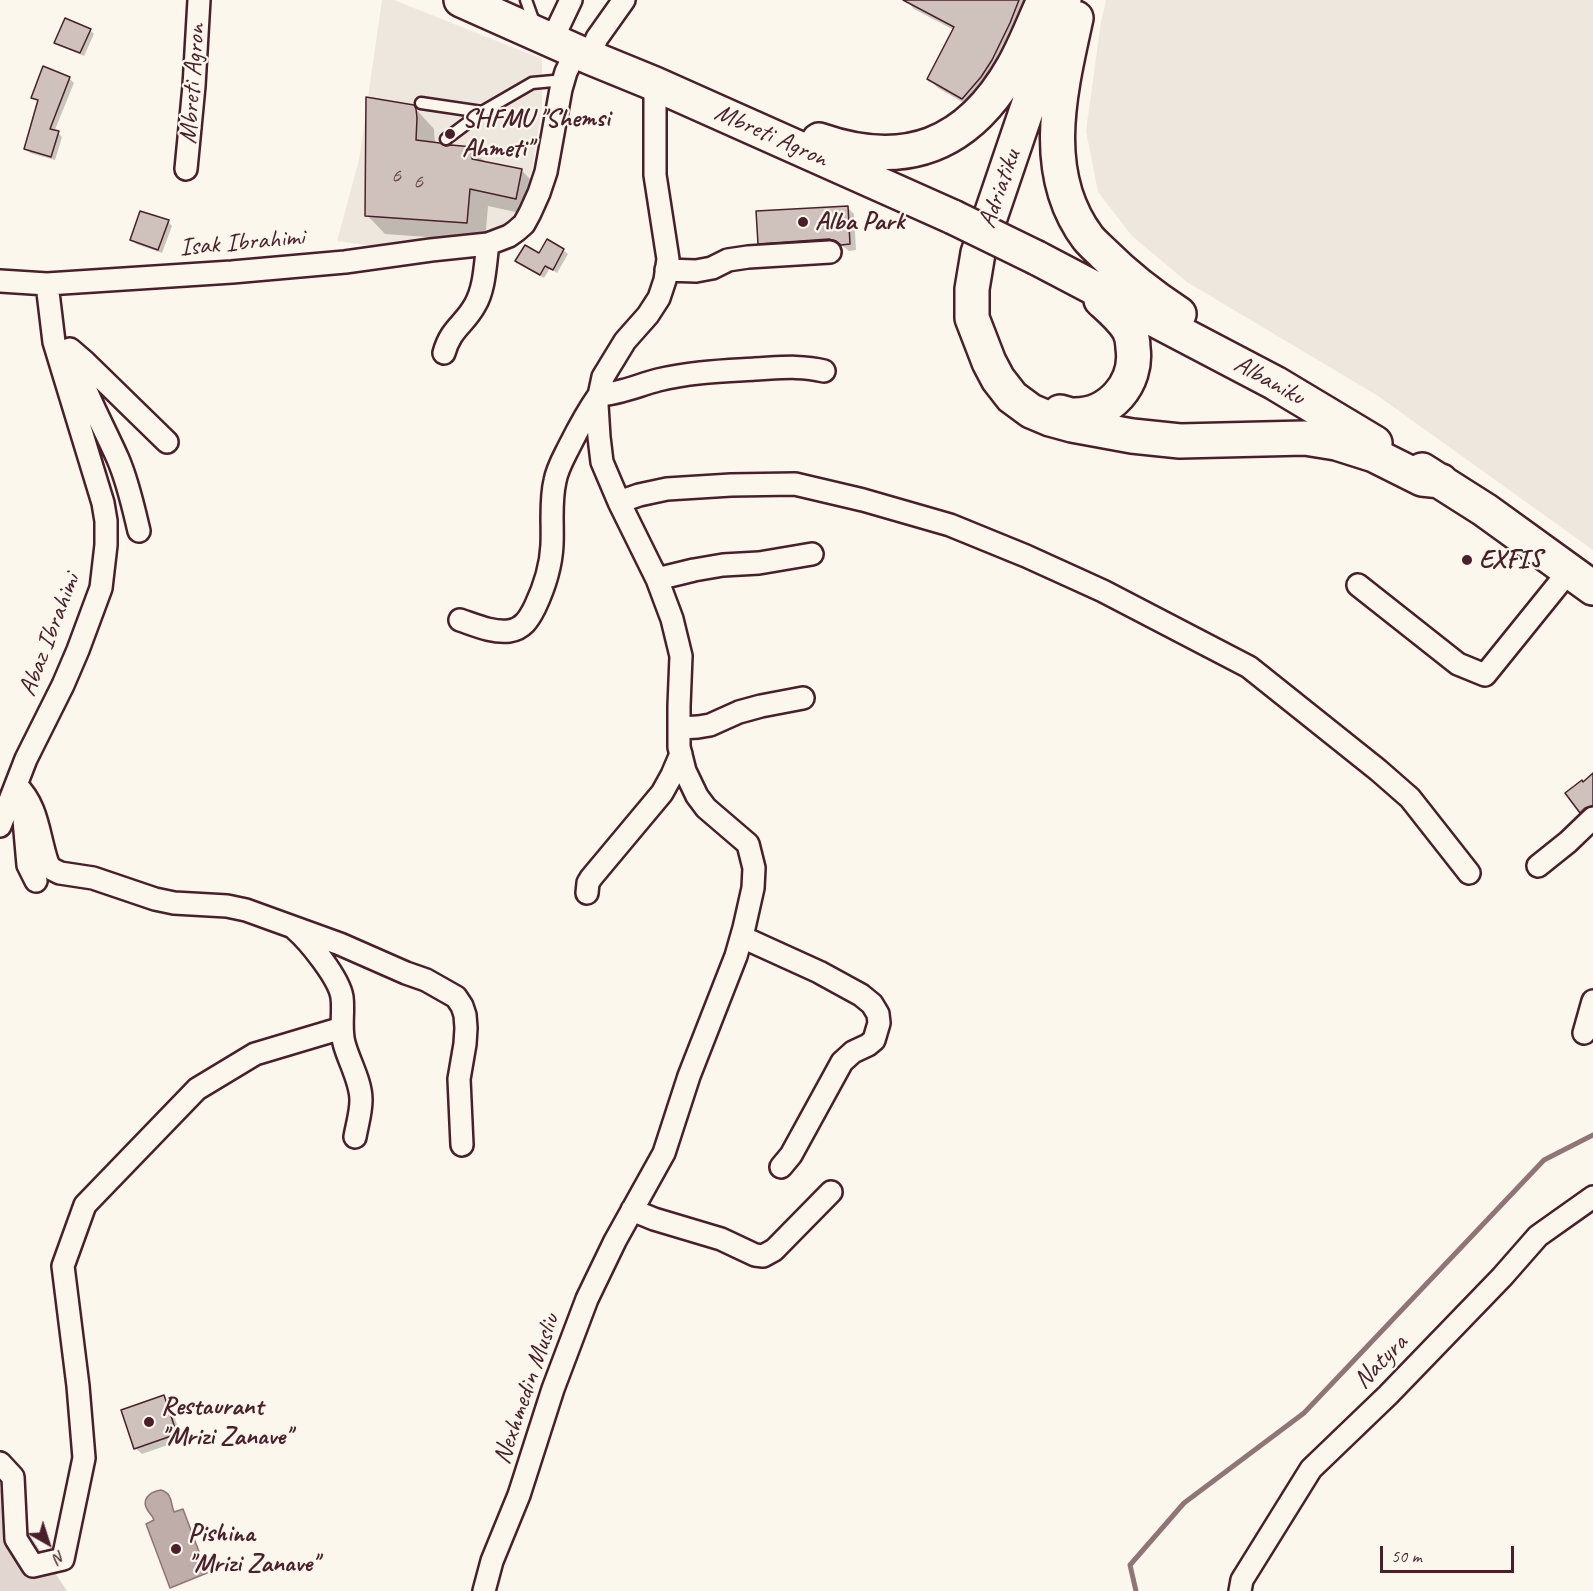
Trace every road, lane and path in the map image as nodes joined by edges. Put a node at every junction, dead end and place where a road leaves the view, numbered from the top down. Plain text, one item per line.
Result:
1 (199, 0) edge
2 (461, 0) edge
3 (526, 0) edge
4 (572, 0) edge
5 (624, 0) edge
6 (1044, 0) edge
7 (1064, 0) edge
8 (1080, 0) edge
9 (563, 52) junction
10 (655, 84) junction
11 (421, 103) dead end
12 (482, 112) junction
13 (735, 120) junction
14 (446, 139) dead end
15 (186, 169) dead end
16 (953, 217) joint
17 (488, 244) junction
18 (830, 252) dead end
19 (1037, 258) junction
20 (666, 270) junction
21 (0, 281) edge
22 (47, 284) junction
23 (52, 326) junction
24 (69, 349) junction
25 (444, 353) dead end
26 (824, 371) dead end
27 (998, 379) junction
28 (599, 395) junction
29 (1332, 418) junction
30 (167, 442) dead end
31 (1441, 481) junction
32 (619, 502) junction
33 (139, 531) dead end
34 (812, 554) dead end
35 (657, 579) junction
36 (1581, 580) edge
37 (1358, 585) dead end
38 (460, 620) dead end
39 (803, 698) dead end
40 (679, 728) junction
41 (681, 754) junction
42 (16, 785) junction
43 (1593, 818) edge
44 (0, 826) edge
45 (1538, 866) dead end
46 (1469, 873) dead end
47 (36, 881) dead end
48 (587, 893) dead end
49 (293, 926) junction
50 (742, 936) junction
51 (1593, 1001) edge
52 (342, 1028) junction
53 (1584, 1033) dead end
54 (355, 1137) dead end
55 (462, 1146) dead end
56 (781, 1167) dead end
57 (831, 1192) dead end
58 (1593, 1197) edge
59 (632, 1210) junction
60 (0, 1463) edge
61 (484, 1591) edge
62 (1240, 1591) edge

1 - 15 street, Mbreti Agron
2 - 9 main road, Mbreti Agron
3 - 9 lane
4 - 9 street
5 - 9 street
6 - 13 main road
7 - 27 main road, Adriatiku
8 - 29 main road
9 - 10 main road, Mbreti Agron
9 - 12 lane
9 - 17 street, Isak Ibrahimi
10 - 13 main road, Mbreti Agron
10 - 20 street, Nexhmedin Musliu
11 - 12 lane
12 - 14 lane
13 - 16 main road, Mbreti Agron
16 - 19 main road, Albaniku, bridge
17 - 22 street, Isak Ibrahimi
17 - 25 street
18 - 20 street
19 - 27 main road
19 - 29 main road, Albaniku
20 - 28 street, Nexhmedin Musliu
21 - 22 street, Isak Ibrahimi
22 - 23 street, Abaz Ibrahimi
23 - 24 street, Abaz Ibrahimi
23 - 42 street, Abaz Ibrahimi
24 - 30 street, Abaz Ibrahimi
24 - 33 street, Abaz Ibrahimi
26 - 28 street
27 - 31 main road, Adriatiku
28 - 32 street, Nexhmedin Musliu
28 - 38 street, Nexhmedin Musliu
29 - 31 main road, Albaniku
31 - 36 main road, Albaniku
32 - 35 street, Nexhmedin Musliu
32 - 46 street
34 - 35 street
35 - 40 street, Nexhmedin Musliu
36 - 37 street, Albaniku
39 - 40 street
40 - 41 street, Nexhmedin Musliu
41 - 48 street, Nexhmedin Musliu
41 - 50 street, Nexhmedin Musliu
42 - 44 street, Abaz Ibrahimi
42 - 47 street
42 - 49 street
43 - 45 street
49 - 52 street
49 - 55 street
50 - 56 street
50 - 59 street, Nexhmedin Musliu
51 - 53 street
52 - 54 street
52 - 60 street
57 - 59 street
58 - 62 street, Natyra
59 - 61 street, Nexhmedin Musliu

